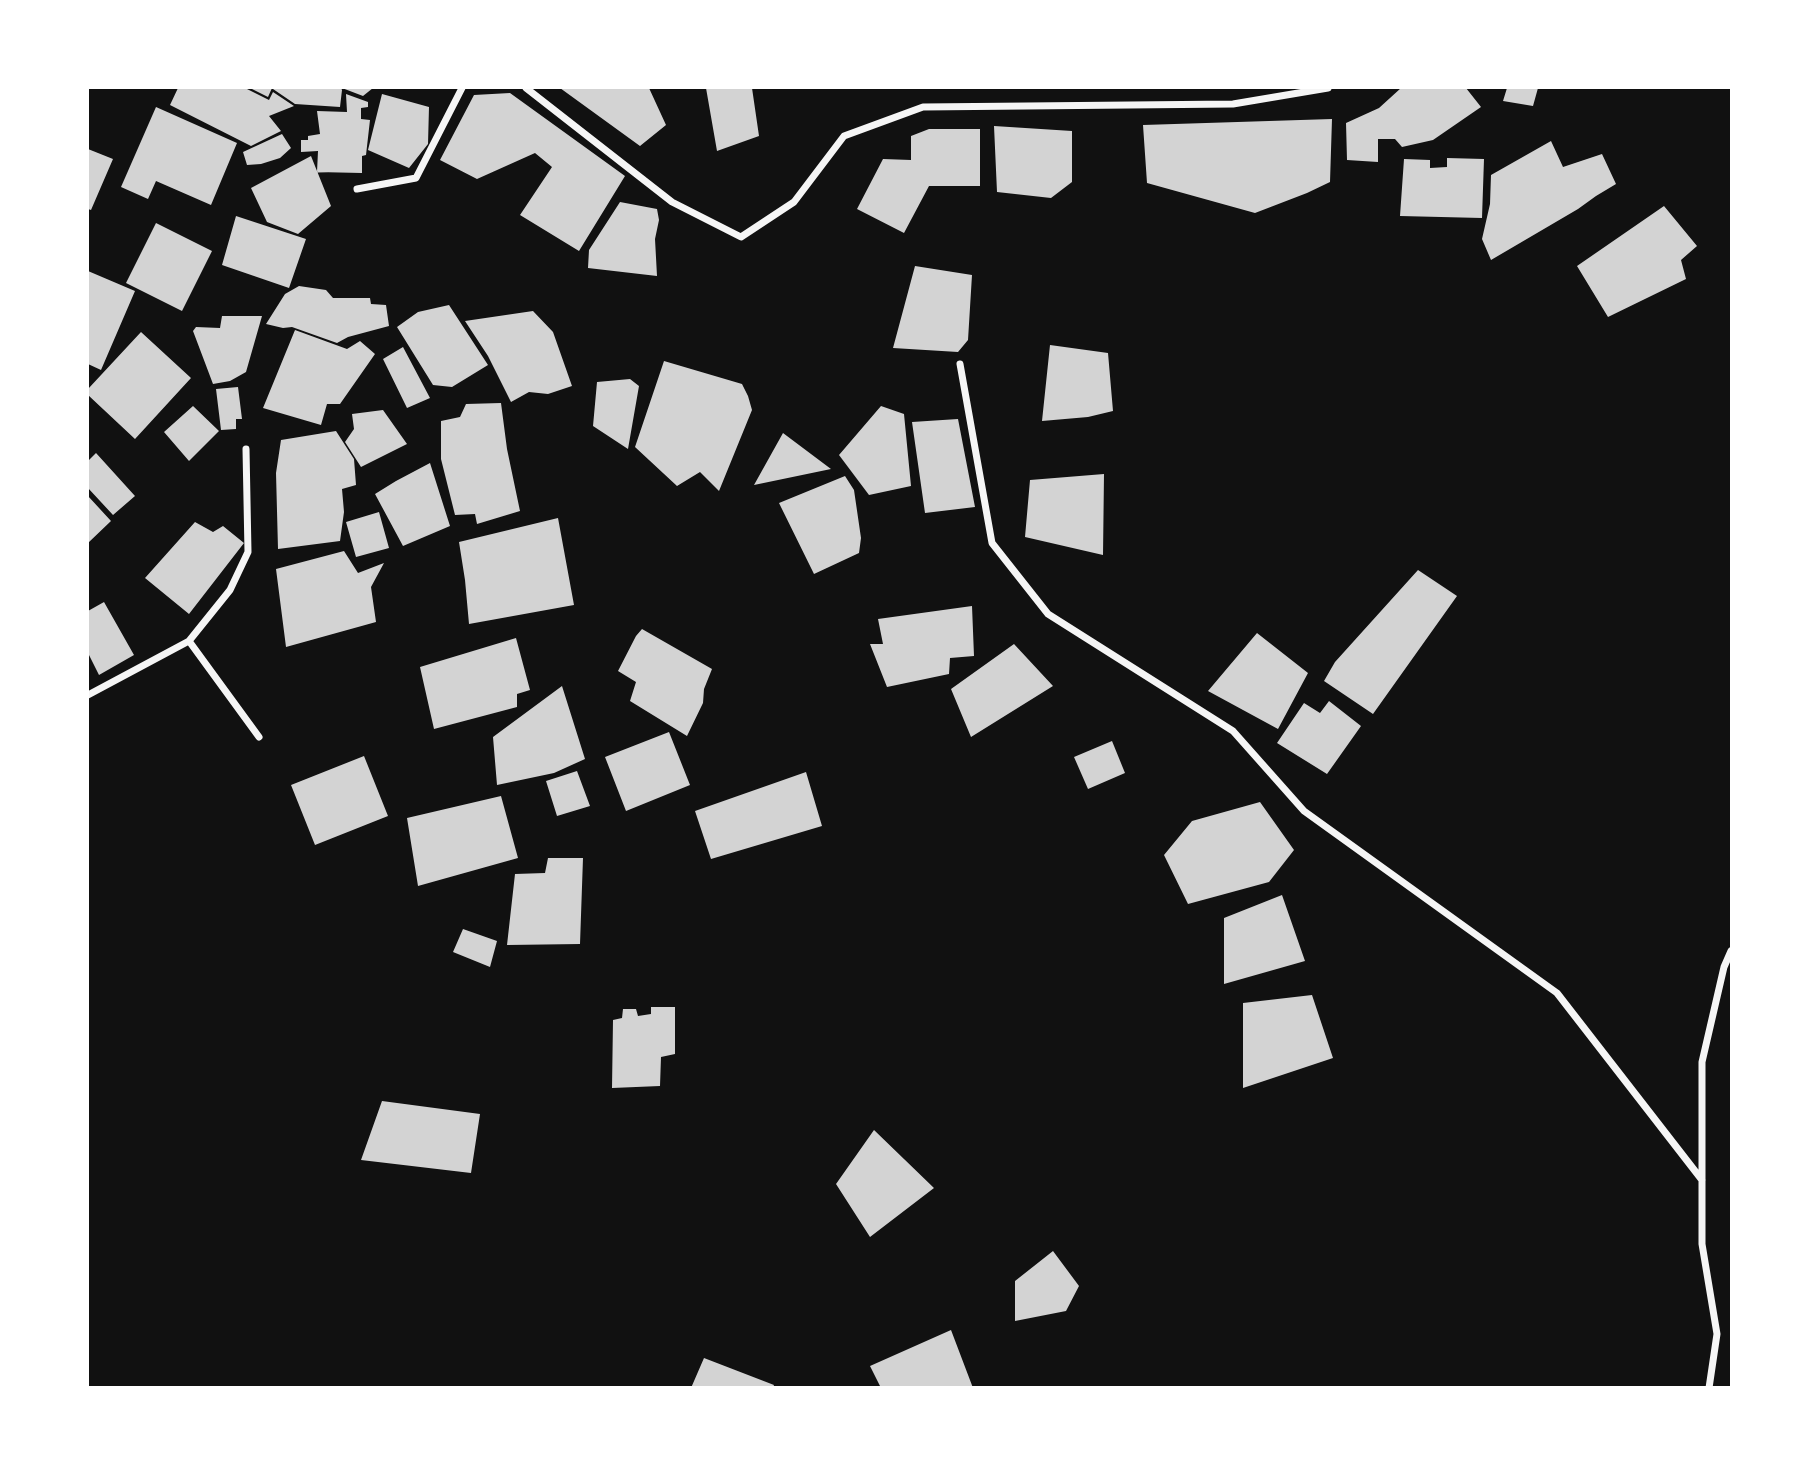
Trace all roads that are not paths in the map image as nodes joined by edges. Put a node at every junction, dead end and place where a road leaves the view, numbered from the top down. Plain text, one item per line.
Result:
1 (462, 88) edge
2 (526, 88) edge
3 (1328, 88) edge
4 (357, 189) dead end
5 (960, 364) dead end
6 (246, 449) dead end
7 (189, 641) junction
8 (88, 695) edge
9 (259, 737) dead end
10 (1731, 951) edge
11 (1702, 1180) junction
12 (1709, 1388) edge

1 - 4 street
2 - 3 street
5 - 11 street
6 - 7 street
7 - 8 street
7 - 9 street
10 - 11 street
11 - 12 street

